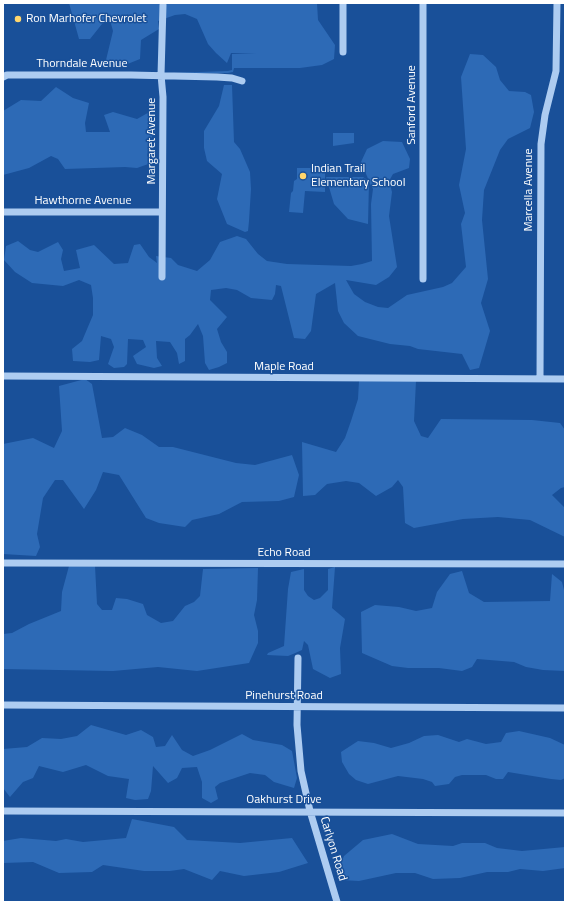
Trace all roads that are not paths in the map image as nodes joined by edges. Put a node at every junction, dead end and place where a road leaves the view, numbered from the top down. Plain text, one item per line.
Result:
1 (343, 3) edge
2 (423, 3) edge
3 (557, 3) edge
4 (163, 5) dead end
5 (343, 52) dead end
6 (161, 75) junction
7 (3, 77) edge
8 (242, 81) dead end
9 (3, 212) edge
10 (162, 212) junction
11 (162, 277) dead end
12 (423, 279) dead end
13 (3, 376) edge
14 (540, 379) junction
15 (565, 379) edge
16 (3, 563) edge
17 (565, 564) edge
18 (298, 658) dead end
19 (3, 706) edge
20 (297, 707) junction
21 (565, 708) edge
22 (3, 811) edge
23 (310, 811) junction
24 (565, 813) edge
25 (337, 902) edge

1 - 5 street
2 - 12 street, Sanford Avenue
3 - 14 street, Marcella Avenue
4 - 6 street, Margaret Avenue
6 - 7 street, Thorndale Avenue
6 - 8 street, Thorndale Avenue
6 - 10 street, Margaret Avenue
9 - 10 street, Hawthorne Avenue
10 - 11 street, Margaret Avenue
13 - 14 street, Maple Road
14 - 15 street, Maple Road
16 - 17 street, Echo Road
18 - 20 street, Carlyon Road
19 - 20 street, Pinehurst Road
20 - 21 street, Pinehurst Road
20 - 23 street, Carlyon Road
22 - 23 street, Oakhurst Drive
23 - 24 street, Oakhurst Drive
23 - 25 street, Carlyon Road

